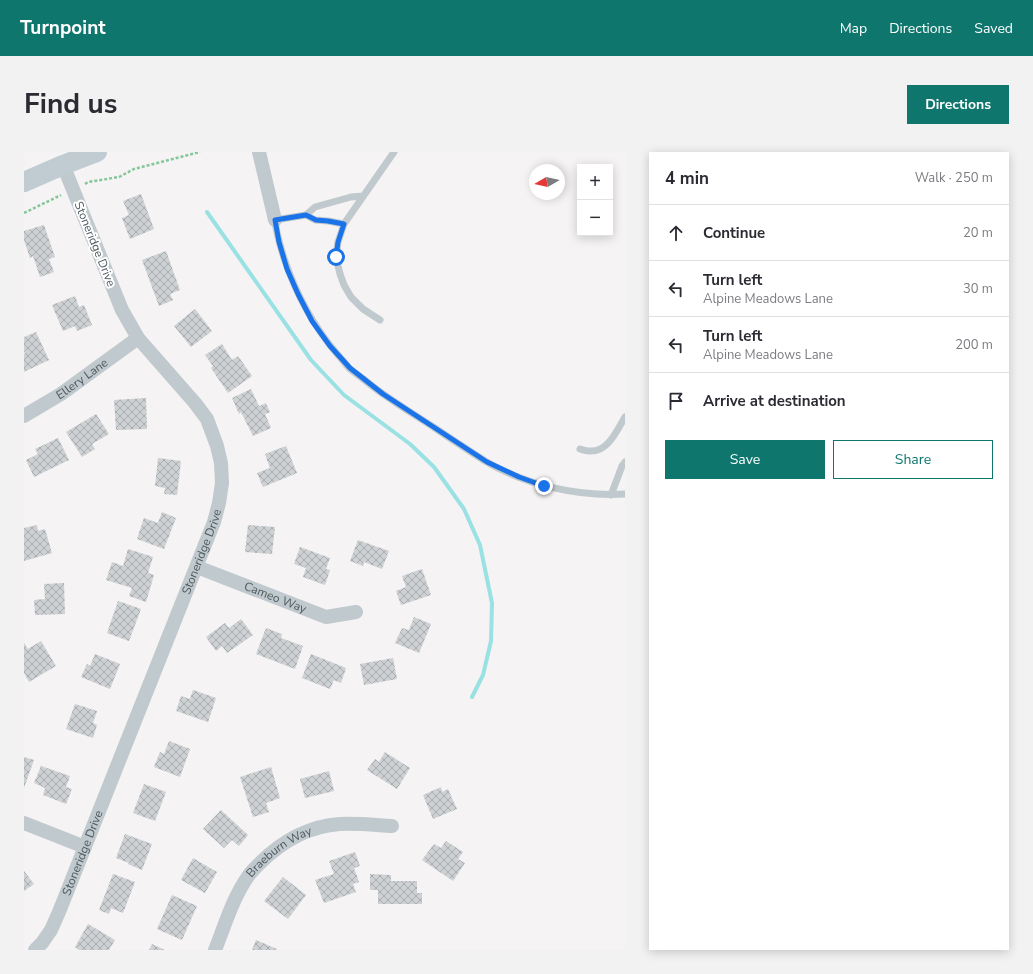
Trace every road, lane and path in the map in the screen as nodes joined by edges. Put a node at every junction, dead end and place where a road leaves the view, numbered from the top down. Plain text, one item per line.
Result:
1 (97, 152) edge
2 (200, 152) edge
3 (259, 152) edge
4 (394, 152) edge
5 (63, 165) junction
6 (24, 182) edge
7 (73, 189) junction
8 (363, 196) junction
9 (24, 213) edge
10 (306, 215) junction
11 (275, 220) junction
12 (344, 224) junction
13 (380, 320) dead end
14 (138, 338) junction
15 (24, 416) edge
16 (625, 417) edge
17 (580, 449) dead end
18 (625, 462) edge
19 (625, 494) edge
20 (611, 495) junction
21 (197, 567) junction
22 (356, 612) dead end
23 (24, 823) edge
24 (392, 826) dead end
25 (85, 847) junction
26 (35, 950) edge
27 (215, 950) edge

1 - 5 street
2 - 7 path
3 - 11 street
4 - 8 lane
5 - 6 street
5 - 7 street, Stoneridge Drive
7 - 9 path
7 - 14 street, Stoneridge Drive
8 - 10 lane
8 - 12 lane
10 - 11 lane
10 - 12 lane
11 - 20 lane
12 - 13 lane
14 - 15 street, Ellery Lane
14 - 21 street, Stoneridge Drive
16 - 17 lane
18 - 20 lane
19 - 20 lane
21 - 22 street, Cameo Way
21 - 25 street, Stoneridge Drive
23 - 25 street
24 - 27 street, Braeburn Way
25 - 26 street, Stoneridge Drive

